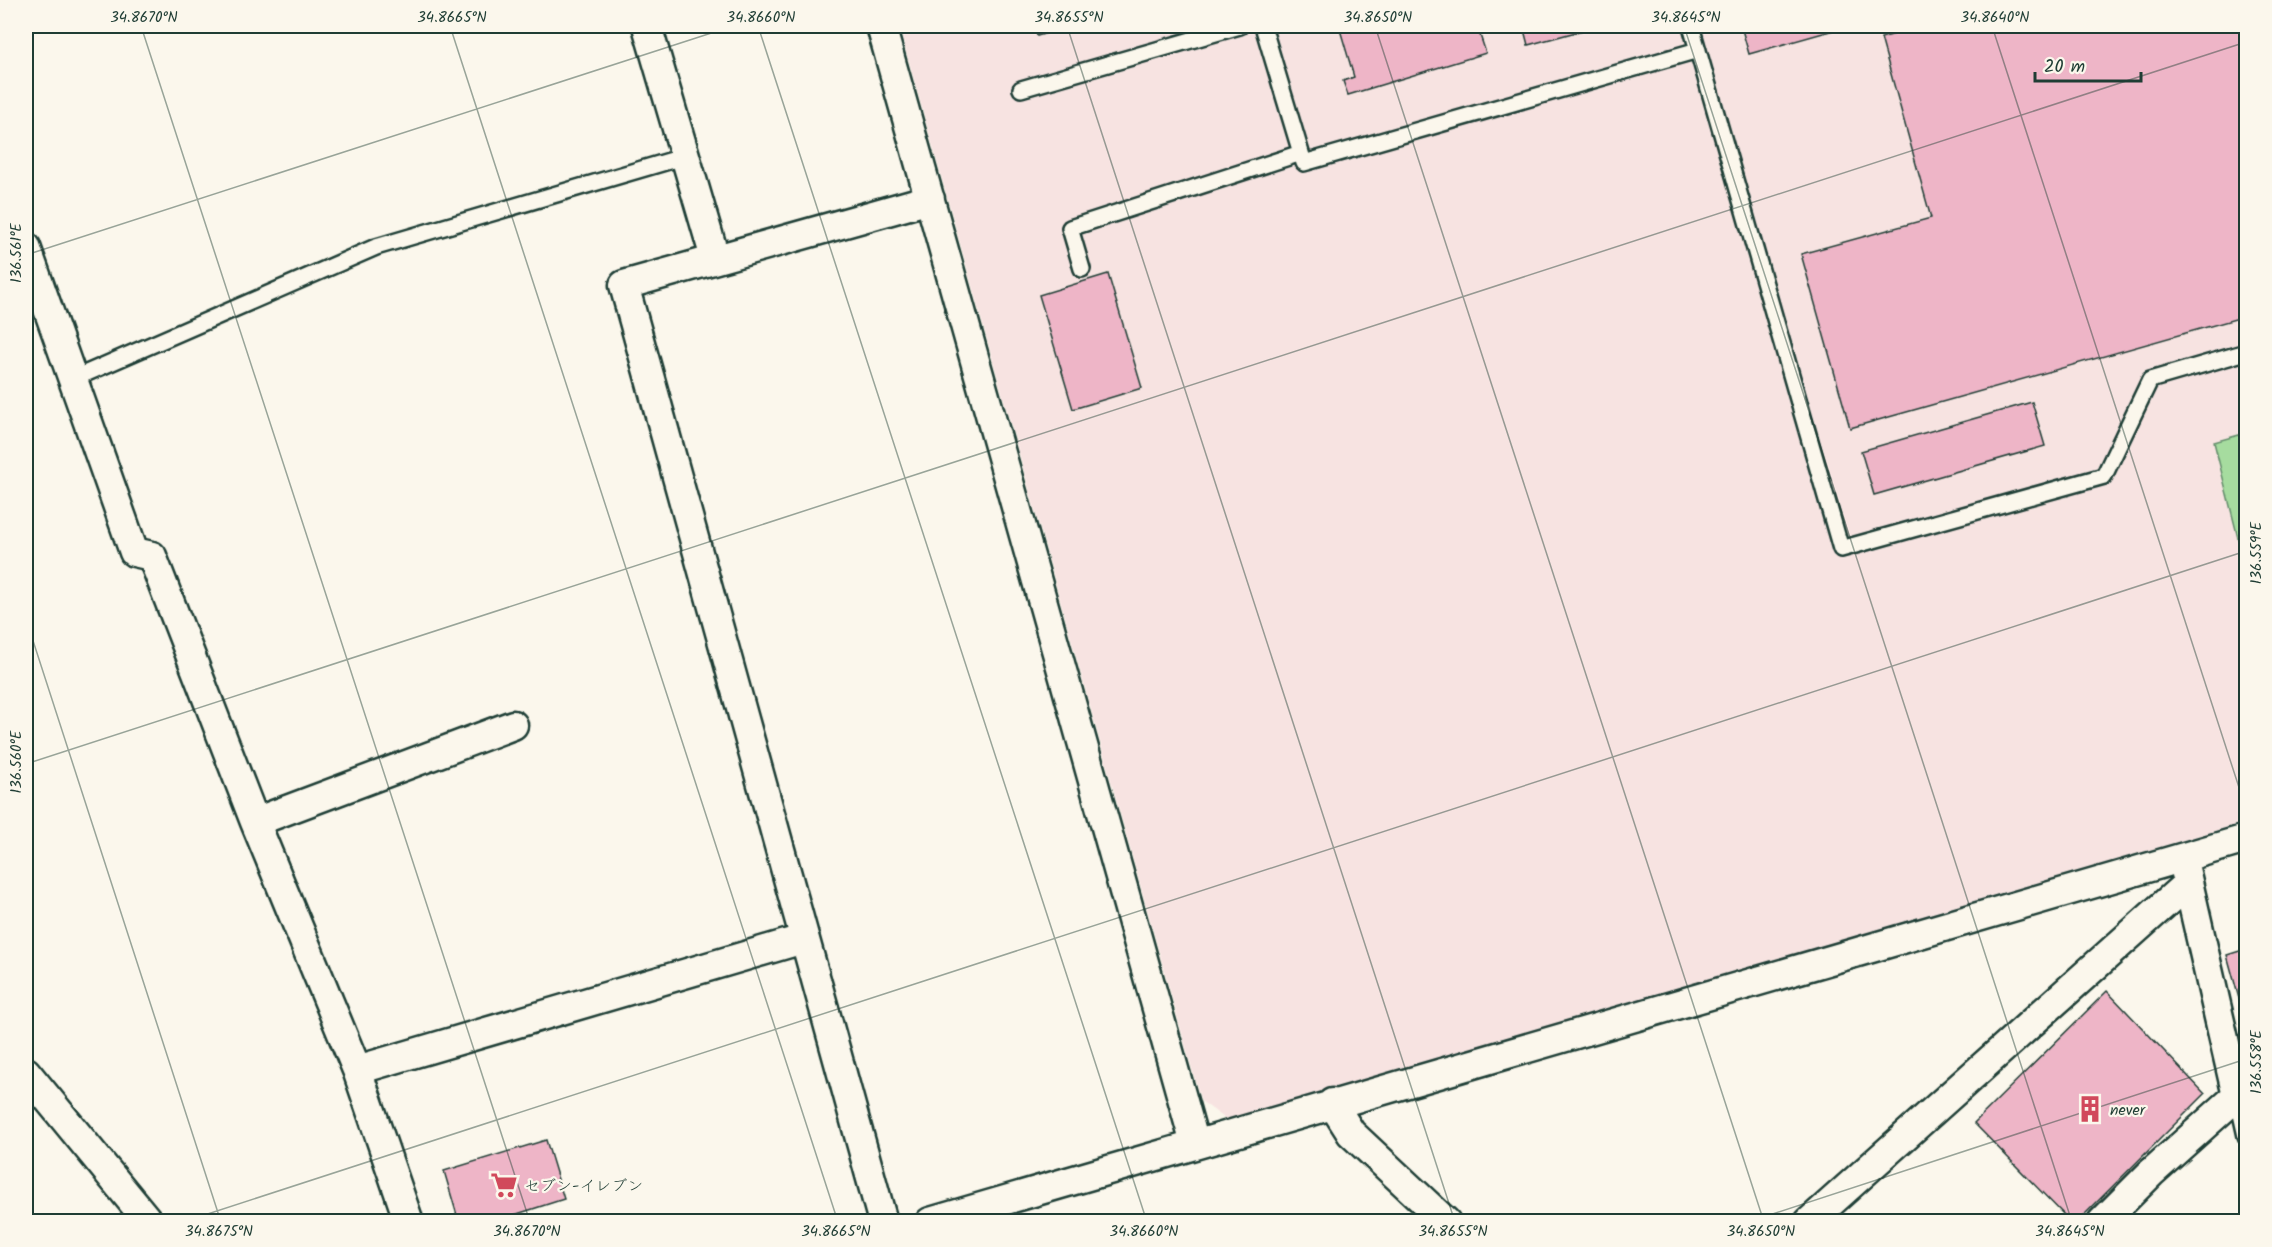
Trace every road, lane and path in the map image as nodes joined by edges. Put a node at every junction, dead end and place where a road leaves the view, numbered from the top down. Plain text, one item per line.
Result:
1 (647, 26) edge
2 (881, 26) edge
3 (1240, 26) edge
4 (1263, 26) edge
5 (1691, 26) edge
6 (1698, 50) junction
7 (1021, 89) dead end
8 (1300, 153) junction
9 (686, 156) junction
10 (930, 199) junction
11 (26, 247) edge
12 (715, 258) junction
13 (1082, 269) dead end
14 (2247, 352) edge
15 (73, 379) junction
16 (513, 725) dead end
17 (255, 822) junction
18 (2247, 839) edge
19 (2185, 870) junction
20 (803, 939) junction
21 (357, 1070) junction
22 (26, 1072) edge
23 (2237, 1096) junction
24 (1332, 1103) junction
25 (2247, 1136) edge
26 (1196, 1144) junction
27 (149, 1221) edge
28 (409, 1221) edge
29 (883, 1221) edge
30 (930, 1221) edge
31 (1446, 1221) edge
32 (1809, 1221) edge
33 (2102, 1221) edge

1 - 9 street
2 - 10 street
3 - 7 lane
4 - 8 lane
5 - 6 lane
6 - 8 lane
6 - 14 lane
8 - 13 lane
9 - 12 street
9 - 15 lane
10 - 12 street
10 - 26 street
11 - 15 street
12 - 20 street
15 - 17 street
16 - 17 street
17 - 21 street
18 - 19 street
19 - 23 street
19 - 24 street
19 - 32 street
20 - 21 street
20 - 29 street
21 - 28 street
22 - 27 street
23 - 25 lane
23 - 33 street
24 - 26 street
24 - 31 street
26 - 30 street

